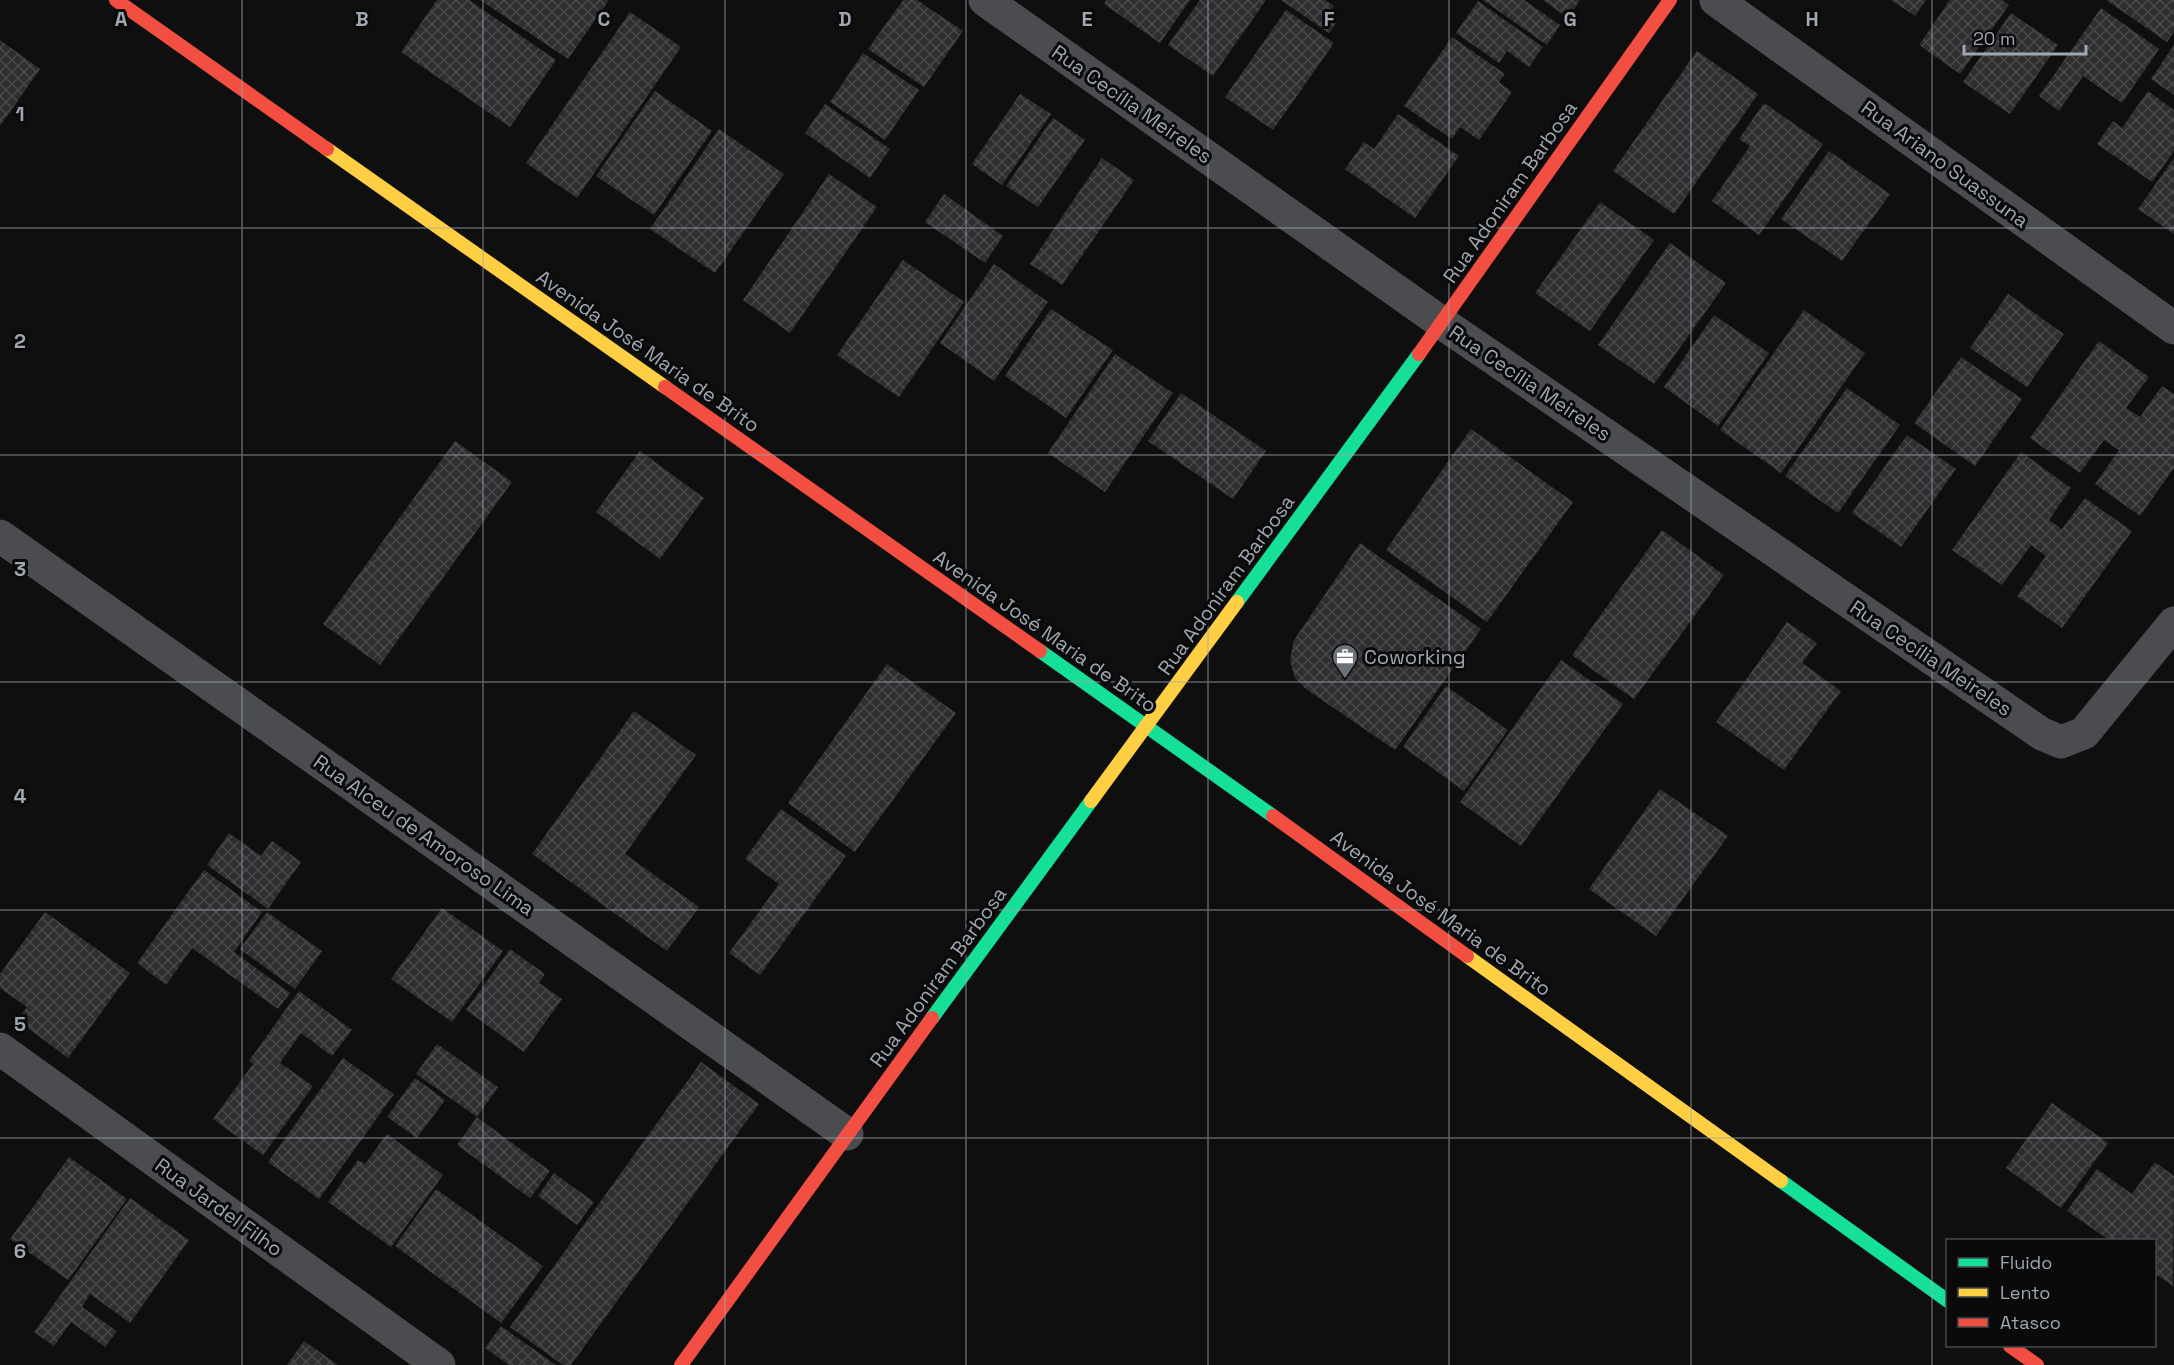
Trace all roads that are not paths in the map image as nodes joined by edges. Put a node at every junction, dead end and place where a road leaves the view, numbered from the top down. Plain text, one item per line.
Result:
1 (116, 0) edge
2 (985, 0) edge
3 (1670, 0) edge
4 (1716, 0) edge
5 (1442, 323) junction
6 (2174, 328) edge
7 (0, 536) edge
8 (2174, 623) edge
9 (1147, 726) junction
10 (0, 1049) edge
11 (847, 1134) junction
12 (1946, 1300) edge
13 (2011, 1347) edge
14 (439, 1365) edge
15 (681, 1365) edge
16 (2037, 1365) edge

1 - 9 main road, Avenida José Maria de Brito
2 - 5 street, Rua Cecília Meireles
3 - 5 main road, Rua Adoniram Barbosa
4 - 6 street, Rua Ariano Suassuna
5 - 8 street, Rua Cecília Meireles
5 - 9 main road, Rua Adoniram Barbosa
7 - 11 street, Rua Alceu de Amoroso Lima
9 - 11 main road, Rua Adoniram Barbosa
9 - 12 main road, Avenida José Maria de Brito
10 - 14 street, Rua Jardel Filho
11 - 15 main road, Rua Adoniram Barbosa
13 - 16 main road

